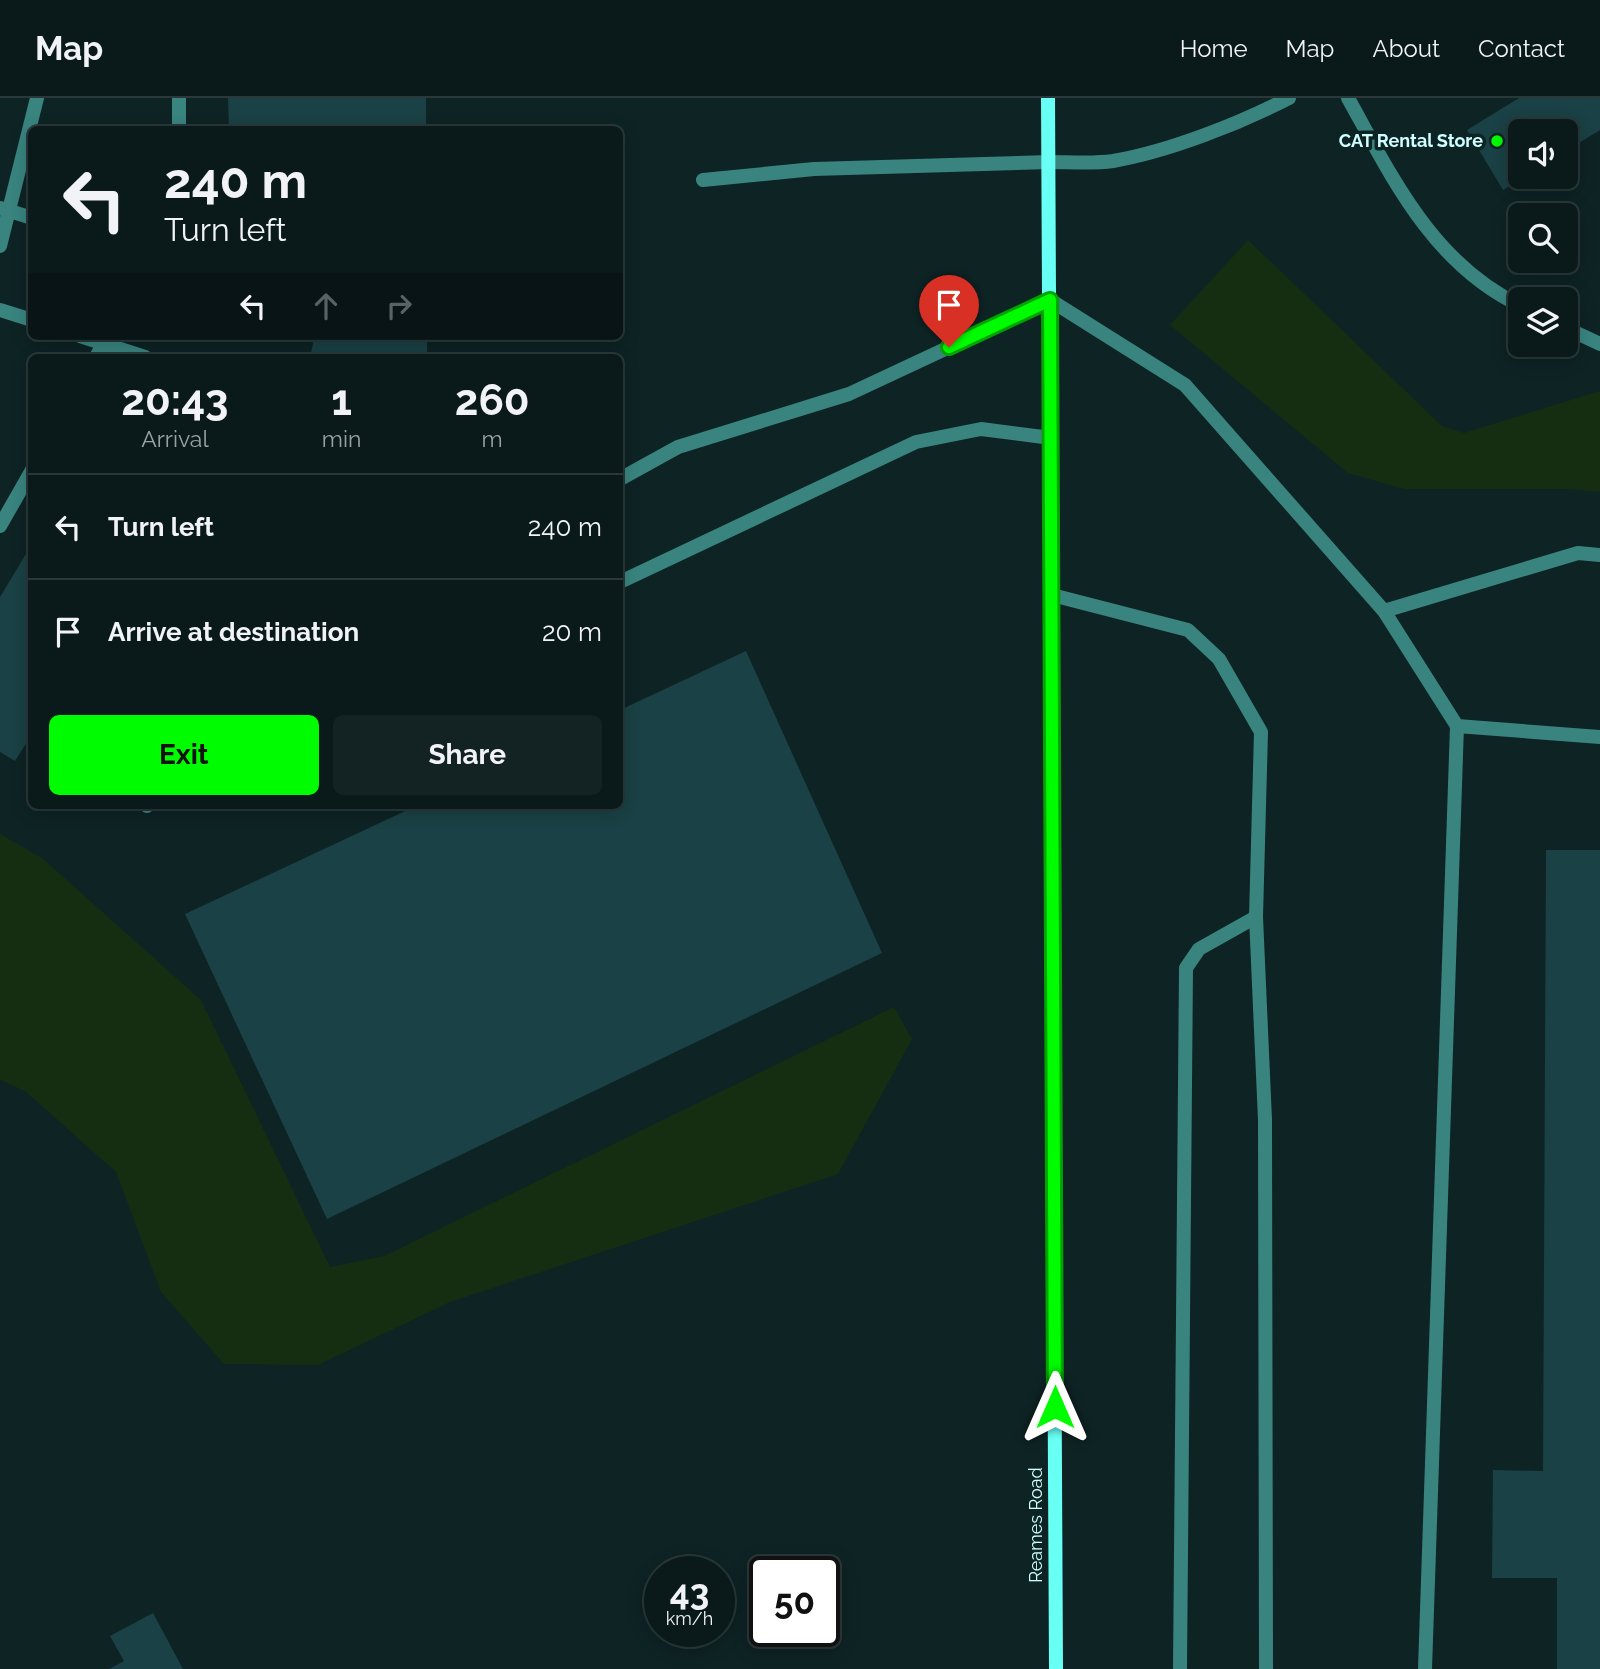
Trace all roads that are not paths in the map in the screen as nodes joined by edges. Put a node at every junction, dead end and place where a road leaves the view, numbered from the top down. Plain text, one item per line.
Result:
1 (37, 98) edge
2 (179, 98) edge
3 (1048, 98) edge
4 (1289, 98) edge
5 (1348, 98) edge
6 (29, 126) edge
7 (179, 126) edge
8 (28, 129) edge
9 (1049, 162) junction
10 (703, 180) dead end
11 (5, 209) edge
12 (28, 217) edge
13 (0, 246) edge
14 (1050, 300) junction
15 (1508, 300) edge
16 (0, 310) edge
17 (28, 319) edge
18 (1578, 334) edge
19 (92, 340) edge
20 (103, 344) junction
21 (1600, 344) edge
22 (98, 354) edge
23 (135, 354) edge
24 (1051, 438) junction
25 (28, 477) edge
26 (623, 477) edge
27 (0, 526) edge
28 (1600, 555) edge
29 (623, 581) edge
30 (1052, 595) junction
31 (1384, 611) junction
32 (1457, 726) junction
33 (1600, 737) edge
34 (1256, 917) junction
35 (1056, 1669) edge
36 (1180, 1669) edge
37 (1266, 1669) edge
38 (1425, 1669) edge

1 - 6 street
2 - 7 street
3 - 9 main road, Reames Road
4 - 9 street
5 - 15 street
8 - 11 street
9 - 10 street
9 - 14 main road, Reames Road
11 - 12 street
11 - 13 street
14 - 24 main road, Reames Road
14 - 26 street
14 - 31 street
16 - 17 street
18 - 21 street
19 - 20 street
20 - 22 street
20 - 23 street
24 - 29 street
24 - 30 main road, Reames Road
25 - 27 street
28 - 31 street
30 - 34 street
30 - 35 main road, Reames Road
31 - 32 street
32 - 33 street
32 - 38 street
34 - 36 street
34 - 37 street

